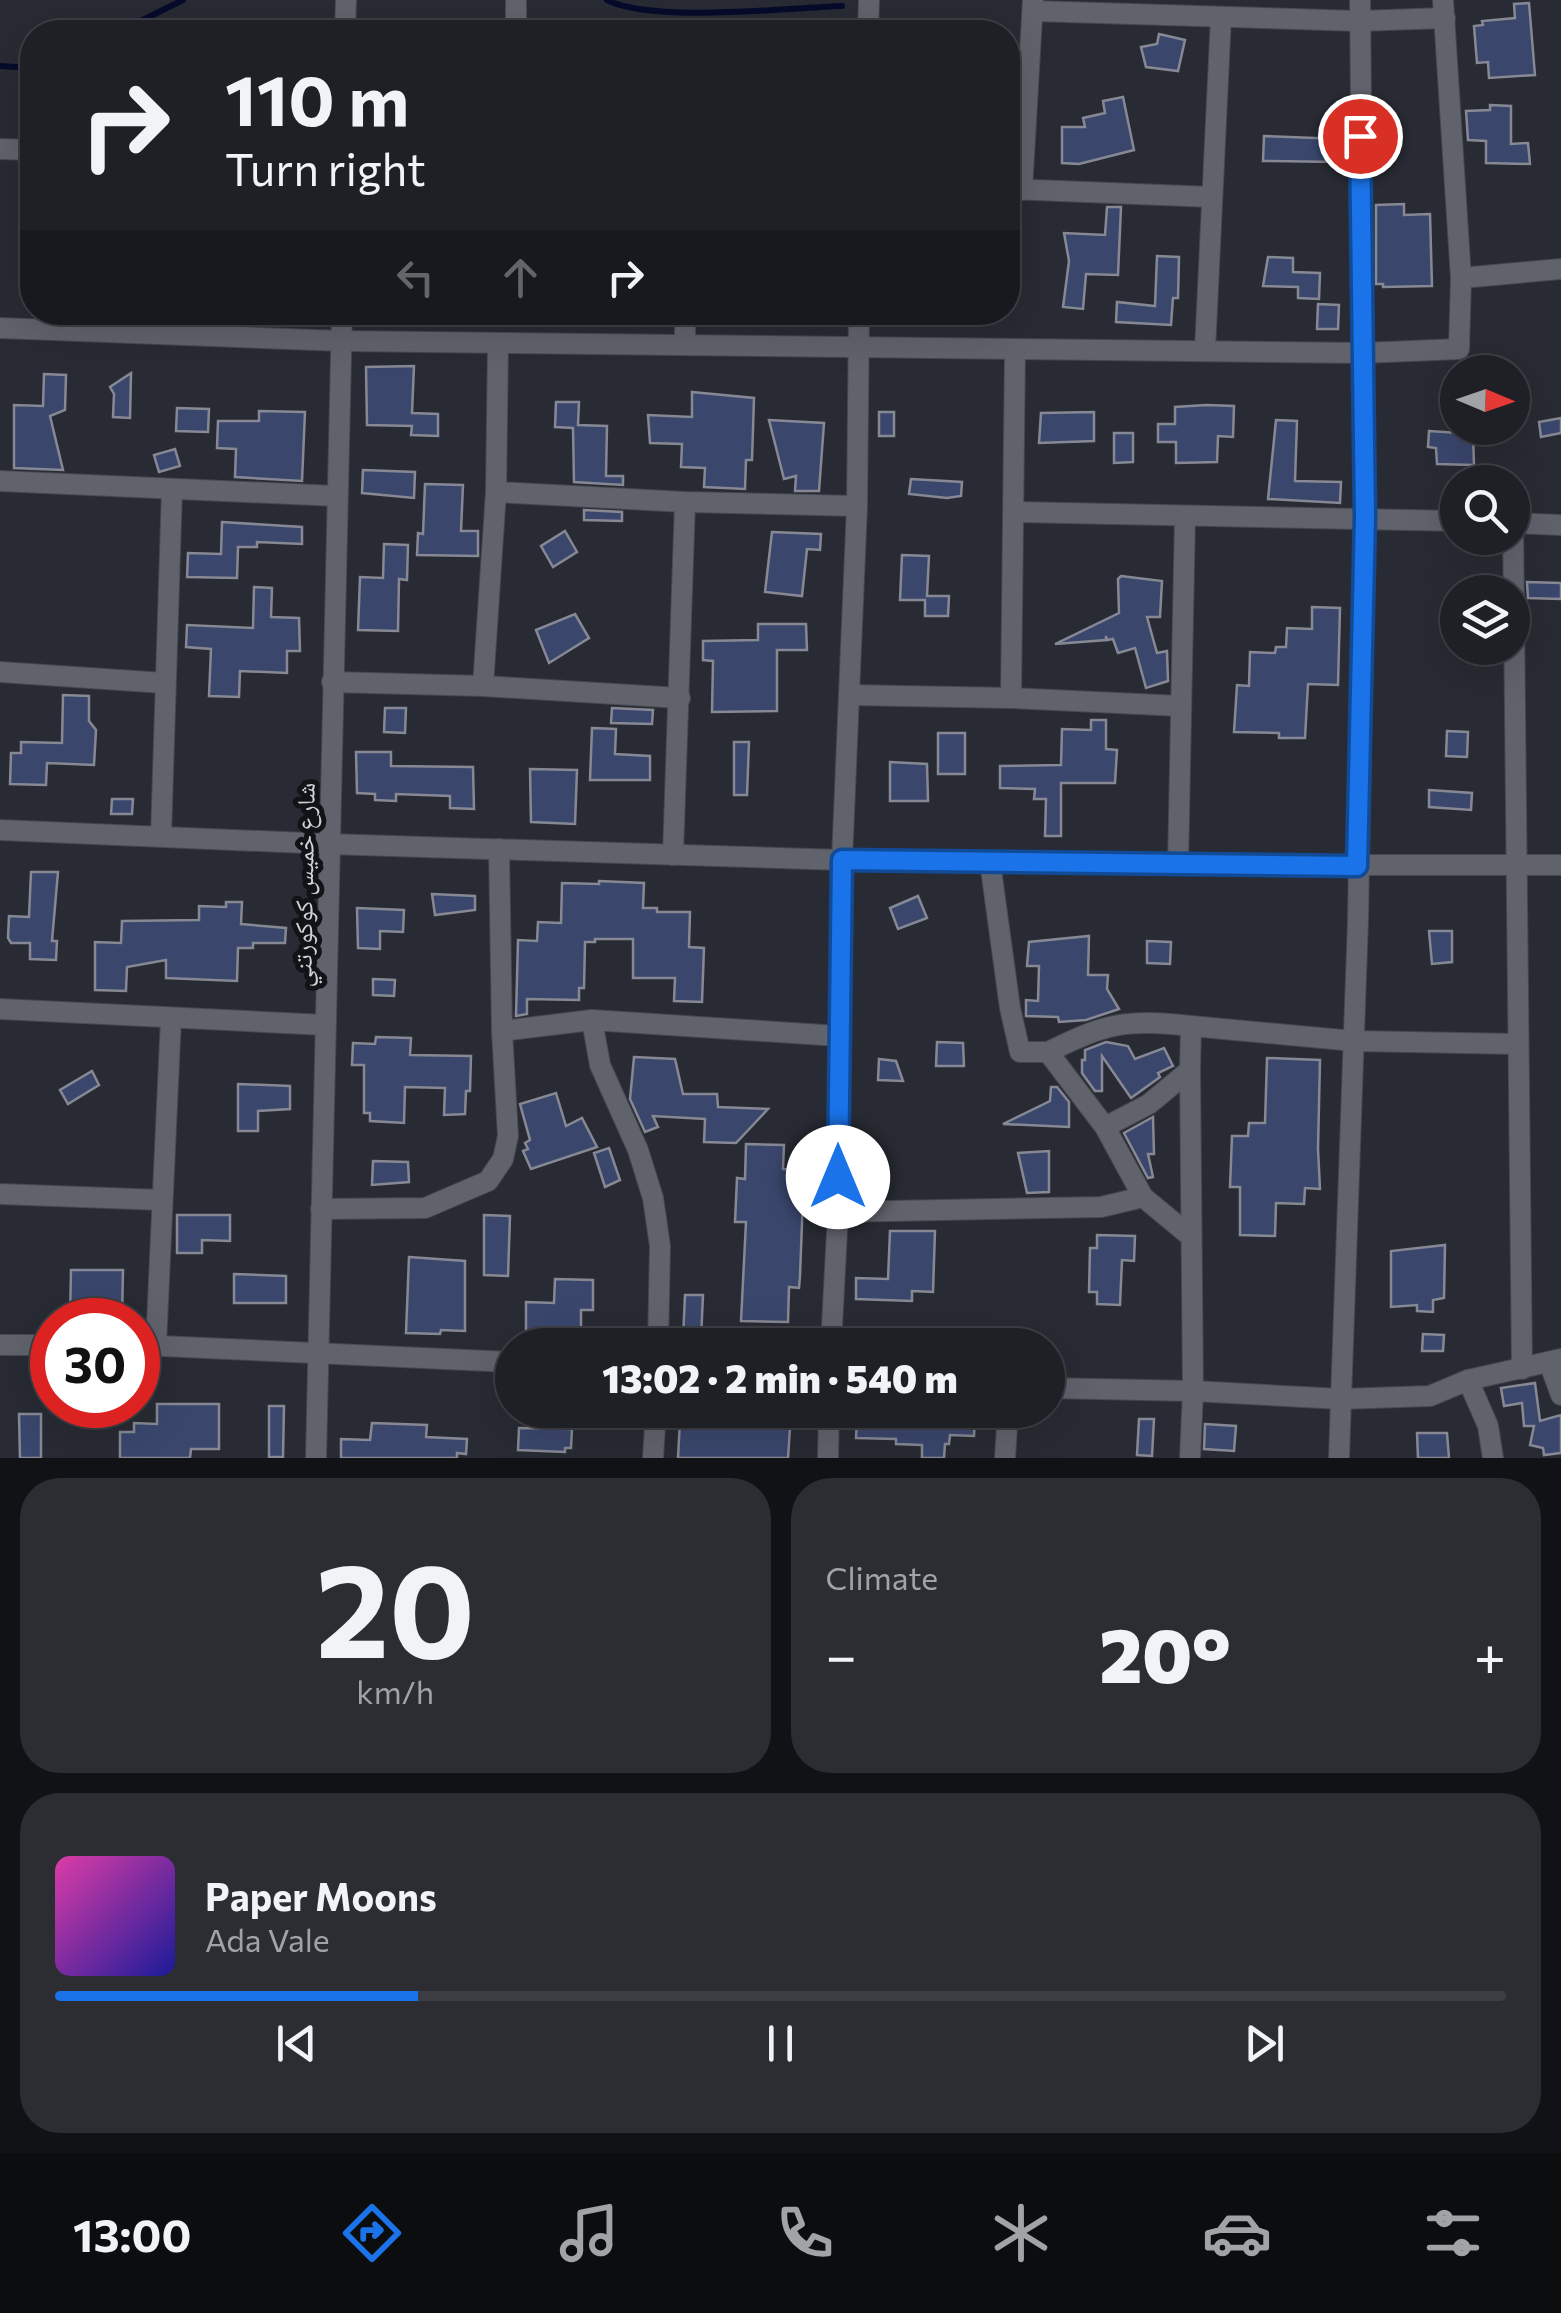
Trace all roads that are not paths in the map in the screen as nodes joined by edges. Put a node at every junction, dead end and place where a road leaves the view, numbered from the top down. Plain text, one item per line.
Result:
1 (1033, 5) edge
2 (1444, 9) edge
3 (1359, 10) edge
4 (1221, 17) junction
5 (1020, 138) edge
6 (1020, 189) edge
7 (1212, 197) junction
8 (1561, 269) edge
9 (1461, 278) junction
10 (181, 325) edge
11 (342, 325) edge
12 (686, 325) edge
13 (859, 325) edge
14 (0, 328) edge
15 (181, 335) junction
16 (342, 341) junction
17 (498, 343) junction
18 (685, 345) junction
19 (858, 345) junction
20 (1015, 348) junction
21 (1205, 350) junction
22 (1362, 353) junction
23 (0, 481) edge
24 (172, 490) junction
25 (496, 492) junction
26 (336, 496) junction
27 (685, 502) junction
28 (857, 506) junction
29 (1014, 512) junction
30 (1184, 516) junction
31 (1365, 517) junction
32 (1440, 519) edge
33 (1530, 524) edge
34 (1561, 525) edge
35 (1514, 555) edge
36 (0, 672) edge
37 (332, 682) junction
38 (164, 683) junction
39 (483, 686) junction
40 (849, 695) junction
41 (680, 698) junction
42 (1012, 698) junction
43 (1182, 706) junction
44 (0, 830) edge
45 (161, 836) junction
46 (329, 844) junction
47 (499, 849) junction
48 (673, 856) junction
49 (842, 860) junction
50 (990, 862) junction
51 (1515, 864) junction
52 (1561, 865) edge
53 (1178, 866) junction
54 (1357, 866) junction
55 (0, 1009) edge
56 (171, 1018) junction
57 (592, 1020) junction
58 (325, 1025) junction
59 (1191, 1026) junction
60 (502, 1032) junction
61 (839, 1036) junction
62 (1354, 1041) junction
63 (1517, 1044) junction
64 (1048, 1052) junction
65 (1190, 1070) junction
66 (1105, 1127) junction
67 (0, 1194) edge
68 (1142, 1197) junction
69 (162, 1200) junction
70 (321, 1209) junction
71 (838, 1212) junction
72 (1189, 1235) junction
73 (152, 1298) edge
74 (658, 1328) edge
75 (833, 1328) edge
76 (0, 1344) edge
77 (30, 1345) edge
78 (160, 1346) edge
79 (318, 1353) junction
80 (495, 1361) edge
81 (1555, 1361) edge
82 (1522, 1370) junction
83 (1468, 1380) junction
84 (1065, 1388) edge
85 (1193, 1391) junction
86 (1561, 1395) edge
87 (1341, 1400) junction
88 (655, 1428) edge
89 (829, 1428) edge
90 (1007, 1428) edge
91 (316, 1458) edge
92 (653, 1458) edge
93 (828, 1458) edge
94 (1005, 1458) edge
95 (1190, 1458) edge
96 (1338, 1458) edge
97 (1493, 1458) edge

1 - 4 street
1 - 5 street
2 - 3 street
2 - 9 street
3 - 4 street
3 - 22 street
4 - 7 street
6 - 7 street
7 - 21 street
8 - 9 street
9 - 22 street
10 - 15 street
11 - 16 street, شارع خميس كوكورتني
12 - 18 street
13 - 19 street
14 - 15 street
15 - 16 street
16 - 17 street
16 - 26 street, شارع خميس كوكورتني
17 - 18 street
17 - 25 street
18 - 19 street
19 - 20 street
19 - 28 street
20 - 21 street
20 - 29 street
21 - 22 street
22 - 31 street
23 - 24 street
24 - 26 street
24 - 38 street
25 - 27 street
25 - 39 street
26 - 37 street, شارع خميس كوكورتني
27 - 28 street
27 - 41 street
28 - 40 street
29 - 30 street
29 - 42 street
30 - 31 street
30 - 43 street
31 - 32 street
31 - 54 street
33 - 34 street
35 - 51 street
36 - 38 street
37 - 39 street
37 - 46 street, شارع خميس كوكورتني
38 - 45 street
39 - 41 street
40 - 42 street
40 - 49 street
41 - 48 street
42 - 43 street
43 - 53 street
44 - 45 street
45 - 46 street
46 - 47 street
46 - 58 street, شارع خميس كوكورتني
47 - 48 street
47 - 60 street
48 - 49 street
49 - 50 street
49 - 61 street
50 - 53 street
50 - 64 street
51 - 52 street
51 - 54 street
51 - 63 street
53 - 54 street
54 - 62 street
55 - 56 street
56 - 58 street
56 - 69 street
57 - 60 street
57 - 61 street
57 - 74 street
58 - 70 street, شارع خميس كوكورتني
59 - 62 street
59 - 64 street
59 - 65 street
60 - 70 street
61 - 71 street
62 - 63 street
62 - 87 street
63 - 82 street
64 - 66 street
65 - 66 street
65 - 72 street
66 - 68 street
67 - 69 street
68 - 71 street
68 - 72 street
69 - 73 street
70 - 79 street, شارع خميس كوكورتني
71 - 75 street
72 - 85 street
76 - 77 street
78 - 79 street
79 - 80 street
79 - 91 street, شارع خميس كوكورتني
81 - 82 street
81 - 86 street
82 - 83 street
83 - 87 street
83 - 97 street
84 - 85 street
85 - 87 street
85 - 95 street
87 - 96 street
88 - 92 street
89 - 93 street
90 - 94 street

